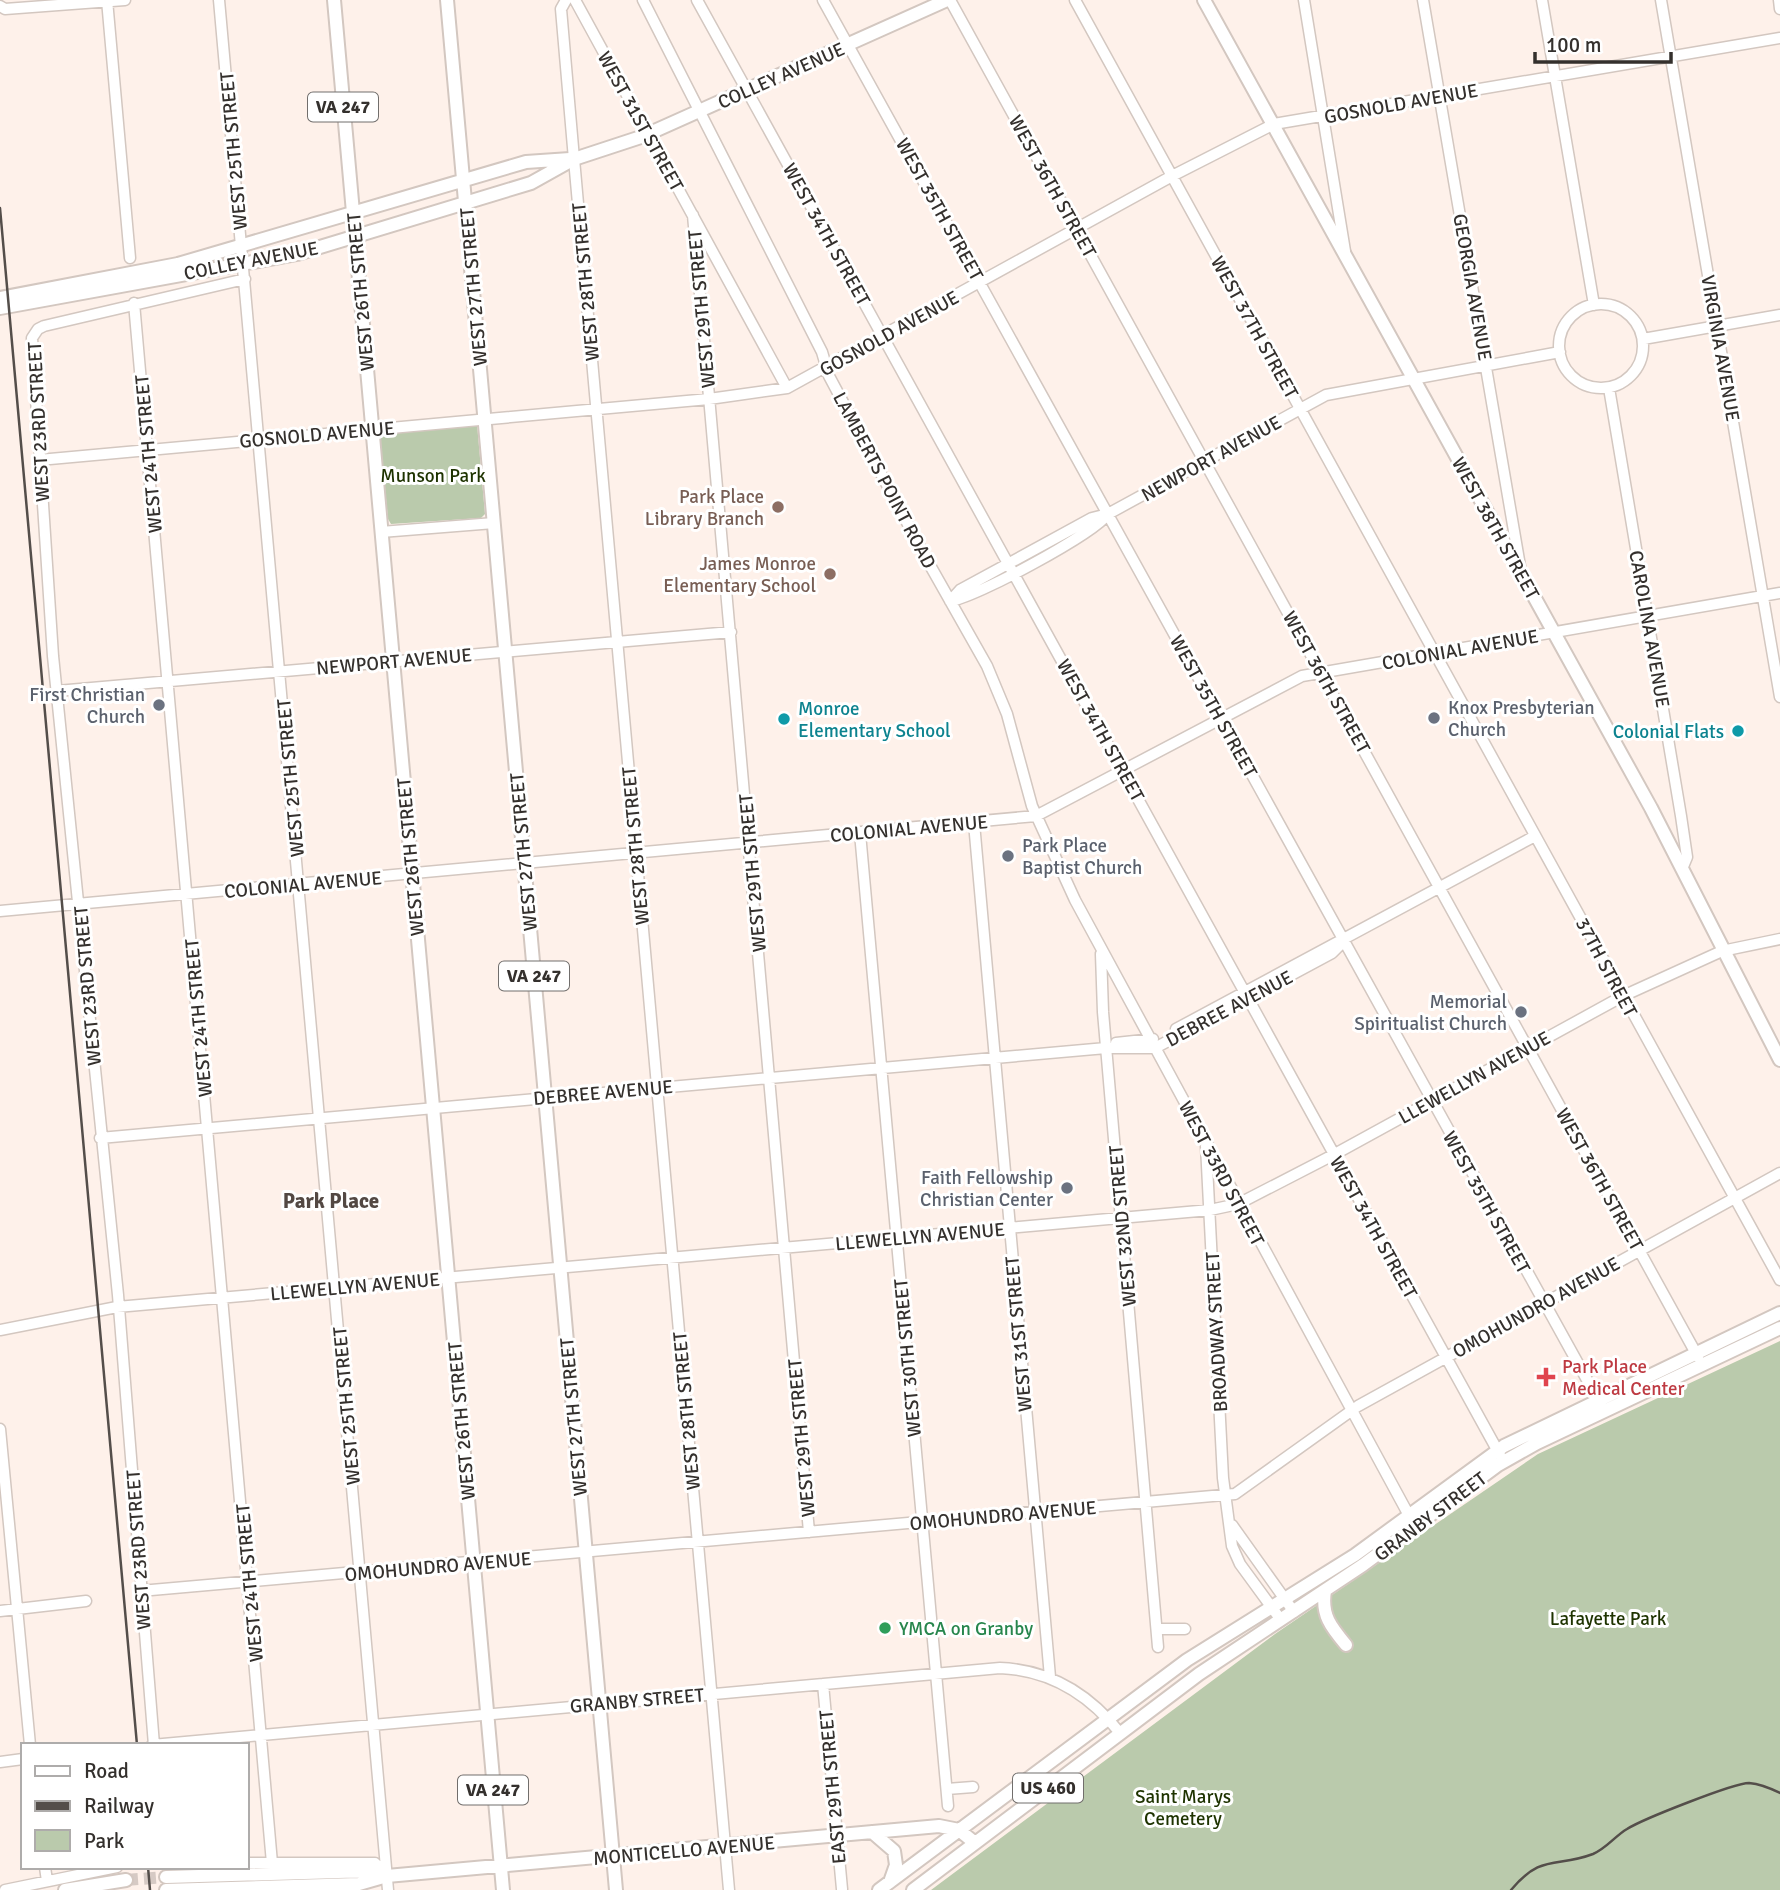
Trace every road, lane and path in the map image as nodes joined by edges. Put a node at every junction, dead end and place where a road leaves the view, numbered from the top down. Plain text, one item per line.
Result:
1 (125, 0) edge
2 (219, 0) edge
3 (334, 0) edge
4 (447, 0) edge
5 (566, 0) edge
6 (575, 0) edge
7 (643, 0) edge
8 (697, 0) edge
9 (824, 0) edge
10 (948, 0) edge
11 (1075, 0) edge
12 (1204, 0) edge
13 (1304, 0) edge
14 (1423, 0) edge
15 (1542, 0) edge
16 (1661, 0) edge
17 (1779, 0) edge
18 (107, 1) edge
19 (0, 6) edge
20 (1780, 9) edge
21 (1780, 38) edge
22 (848, 45) junction
23 (1671, 57) junction
24 (1555, 77) junction
25 (747, 91) junction
26 (1440, 96) junction
27 (699, 112) junction
28 (1324, 116) junction
29 (1273, 124) junction
30 (648, 135) junction
31 (574, 159) junction
32 (1172, 176) junction
33 (463, 181) junction
34 (466, 203) junction
35 (354, 214) junction
36 (693, 215) junction
37 (1076, 229) junction
38 (355, 237) junction
39 (242, 246) junction
40 (1346, 256) junction
41 (130, 258) dead end
42 (243, 263) junction
43 (245, 279) junction
44 (980, 282) junction
45 (0, 298) edge
46 (134, 303) junction
47 (1594, 305) junction
48 (0, 308) edge
49 (1780, 315) edge
50 (1717, 326) junction
51 (883, 336) junction
52 (1643, 339) junction
53 (1560, 352) junction
54 (1487, 366) junction
55 (827, 367) junction
56 (1414, 378) junction
57 (787, 388) junction
58 (1609, 388) junction
59 (709, 399) junction
60 (597, 409) junction
61 (1300, 409) junction
62 (484, 419) junction
63 (372, 429) junction
64 (260, 439) junction
65 (148, 449) junction
66 (39, 460) junction
67 (1204, 461) junction
68 (1108, 514) junction
69 (494, 523) junction
70 (381, 532) junction
71 (1011, 568) junction
72 (1521, 574) junction
73 (1780, 593) edge
74 (1763, 596) junction
75 (950, 601) junction
76 (1648, 616) junction
77 (731, 632) junction
78 (1554, 633) junction
79 (617, 642) junction
80 (505, 652) junction
81 (1435, 654) junction
82 (393, 662) junction
83 (280, 671) junction
84 (1321, 673) junction
85 (169, 681) junction
86 (57, 691) junction
87 (1780, 696) edge
88 (1220, 719) junction
89 (1123, 771) junction
90 (1036, 816) junction
91 (974, 823) junction
92 (860, 833) junction
93 (1535, 836) junction
94 (749, 842) junction
95 (636, 853) junction
96 (524, 864) junction
97 (1682, 870) junction
98 (412, 874) junction
99 (300, 884) junction
100 (1440, 889) junction
101 (187, 894) junction
102 (80, 903) junction
103 (0, 912) edge
104 (1780, 939) edge
105 (1343, 941) junction
106 (1101, 950) junction
107 (1722, 951) junction
108 (1247, 995) junction
109 (1623, 996) junction
110 (1153, 1044) junction
111 (1528, 1047) junction
112 (1106, 1048) junction
113 (994, 1058) junction
114 (1780, 1060) edge
115 (881, 1068) junction
116 (769, 1077) junction
117 (657, 1087) junction
118 (545, 1098) junction
119 (1431, 1101) junction
120 (432, 1107) junction
121 (320, 1117) junction
122 (208, 1128) junction
123 (100, 1138) junction
124 (1206, 1142) junction
125 (1335, 1154) junction
126 (1780, 1173) edge
127 (1735, 1198) junction
128 (1238, 1204) junction
129 (1210, 1210) junction
130 (1121, 1218) junction
131 (1008, 1228) junction
132 (897, 1238) junction
133 (784, 1247) junction
134 (1639, 1250) junction
135 (672, 1257) junction
136 (560, 1267) junction
137 (448, 1277) junction
138 (1780, 1280) edge
139 (335, 1288) junction
140 (224, 1297) junction
141 (1544, 1304) junction
142 (117, 1307) junction
143 (1780, 1313) edge
144 (1780, 1328) edge
145 (0, 1330) edge
146 (1696, 1352) junction
147 (1446, 1357) junction
148 (1702, 1365) junction
149 (1597, 1399) junction
150 (1351, 1410) junction
151 (1604, 1411) junction
152 (0, 1429) edge
153 (1500, 1456) junction
154 (1225, 1496) junction
155 (1147, 1502) junction
156 (1034, 1512) junction
157 (921, 1521) junction
158 (1412, 1521) junction
159 (1230, 1522) junction
160 (809, 1532) junction
161 (698, 1542) junction
162 (585, 1553) junction
163 (474, 1562) junction
164 (361, 1572) junction
165 (249, 1583) junction
166 (140, 1591) junction
167 (1325, 1591) junction
168 (1284, 1599) junction
169 (86, 1601) dead end
170 (1271, 1607) junction
171 (16, 1609) junction
172 (0, 1611) edge
173 (1294, 1612) junction
174 (1281, 1620) junction
175 (1157, 1629) junction
176 (1185, 1629) dead end
177 (1346, 1645) dead end
178 (1158, 1647) dead end
179 (935, 1674) junction
180 (1050, 1677) junction
181 (823, 1684) junction
182 (712, 1694) junction
183 (599, 1704) junction
184 (487, 1713) junction
185 (1108, 1718) junction
186 (374, 1724) junction
187 (1120, 1733) junction
188 (262, 1734) junction
189 (30, 1743) edge
190 (153, 1743) edge
191 (173, 1743) edge
192 (21, 1759) edge
193 (0, 1762) edge
194 (973, 1787) dead end
195 (947, 1789) junction
196 (948, 1806) dead end
197 (960, 1830) junction
198 (872, 1832) junction
199 (837, 1836) junction
200 (975, 1843) junction
201 (725, 1846) junction
202 (613, 1857) junction
203 (248, 1863) edge
204 (272, 1863) junction
205 (500, 1867) junction
206 (45, 1869) edge
207 (107, 1869) edge
208 (387, 1876) junction
209 (126, 1880) tunnel mouth
210 (47, 1881) junction
211 (166, 1883) tunnel mouth
212 (884, 1886) edge
213 (842, 1889) edge
214 (5, 1890) edge
215 (65, 1890) edge
216 (388, 1890) edge
217 (503, 1890) edge
218 (616, 1890) edge
219 (729, 1890) edge
220 (913, 1890) edge

1 - 18 street
2 - 39 street, WEST 25TH STREET
3 - 35 main road, WEST 26TH STREET / VA 247
4 - 33 main road, WEST 27TH STREET / VA 247
5 - 31 street, WEST 28TH STREET
6 - 30 street, WEST 31ST STREET
7 - 27 street, LAMBERTS POINT ROAD
8 - 25 street, WEST 34TH STREET
9 - 22 street, WEST 35TH STREET
10 - 22 main road, COLLEY AVENUE
10 - 37 street, WEST 36TH STREET
11 - 32 street, WEST 37TH STREET
12 - 29 main road, WEST 38TH STREET
13 - 28 street
14 - 26 street, GEORGIA AVENUE
15 - 24 street
16 - 23 street, VIRGINIA AVENUE
17 - 20 street
18 - 19 street
18 - 41 street
21 - 23 street, GOSNOLD AVENUE
22 - 25 main road, COLLEY AVENUE
22 - 44 street, WEST 35TH STREET
23 - 24 street, GOSNOLD AVENUE
23 - 50 street, VIRGINIA AVENUE
24 - 26 street, GOSNOLD AVENUE
24 - 47 street
25 - 27 main road, COLLEY AVENUE
25 - 51 street, WEST 34TH STREET
26 - 28 street, GOSNOLD AVENUE
26 - 54 street, GEORGIA AVENUE
27 - 30 main road, COLLEY AVENUE
27 - 55 street, LAMBERTS POINT ROAD
28 - 29 street, GOSNOLD AVENUE
28 - 40 street
29 - 32 street, GOSNOLD AVENUE
29 - 40 main road, WEST 38TH STREET
30 - 31 main road, COLLEY AVENUE
30 - 36 street, WEST 31ST STREET
31 - 33 main road, COLLEY AVENUE
31 - 34 main road, COLLEY AVENUE
31 - 60 street, WEST 28TH STREET
32 - 37 street, GOSNOLD AVENUE
32 - 61 street, WEST 37TH STREET
33 - 34 main road, WEST 27TH STREET / VA 247
33 - 35 main road, COLLEY AVENUE
34 - 38 main road, COLLEY AVENUE
34 - 62 main road, WEST 27TH STREET / VA 247
35 - 38 main road, WEST 26TH STREET / VA 247
35 - 39 main road, COLLEY AVENUE
36 - 57 street, WEST 31ST STREET
36 - 59 street, WEST 29TH STREET
37 - 44 street, GOSNOLD AVENUE
37 - 67 street, WEST 36TH STREET
38 - 42 main road, COLLEY AVENUE
38 - 63 main road, WEST 26TH STREET / VA 247
39 - 42 street, WEST 25TH STREET
39 - 45 main road, COLLEY AVENUE
40 - 56 main road, WEST 38TH STREET
42 - 43 street, WEST 25TH STREET
42 - 48 main road, COLLEY AVENUE
43 - 46 street
43 - 64 street, WEST 25TH STREET
44 - 51 street, GOSNOLD AVENUE
44 - 68 street, WEST 35TH STREET
46 - 65 street, WEST 24TH STREET
46 - 66 street, WEST 23RD STREET
47 - 52 street
47 - 53 street
49 - 50 street
50 - 52 street
50 - 74 street, VIRGINIA AVENUE
51 - 55 street, GOSNOLD AVENUE
51 - 71 street, WEST 34TH STREET
52 - 58 street
53 - 54 street, NEWPORT AVENUE
53 - 58 street
54 - 56 street, NEWPORT AVENUE
54 - 72 street, GEORGIA AVENUE
55 - 57 street, GOSNOLD AVENUE
55 - 75 street, LAMBERTS POINT ROAD
56 - 61 street, NEWPORT AVENUE
56 - 72 main road, WEST 38TH STREET
57 - 59 street, GOSNOLD AVENUE
58 - 76 street, CAROLINA AVENUE
59 - 60 street, GOSNOLD AVENUE
59 - 77 street, WEST 29TH STREET
60 - 62 street, GOSNOLD AVENUE
60 - 79 street, WEST 28TH STREET
61 - 67 street, NEWPORT AVENUE
61 - 81 street, WEST 37TH STREET
62 - 63 street, GOSNOLD AVENUE
62 - 69 main road, WEST 27TH STREET / VA 247
63 - 64 street, GOSNOLD AVENUE
63 - 70 main road, WEST 26TH STREET / VA 247
64 - 65 street, GOSNOLD AVENUE
64 - 83 street, WEST 25TH STREET
65 - 66 street, GOSNOLD AVENUE
65 - 85 street, WEST 24TH STREET
66 - 86 street, WEST 23RD STREET
67 - 68 street, NEWPORT AVENUE
67 - 84 street, WEST 36TH STREET
68 - 71 street, NEWPORT AVENUE
68 - 88 street, WEST 35TH STREET
69 - 70 street
69 - 80 main road, WEST 27TH STREET / VA 247
70 - 82 main road, WEST 26TH STREET / VA 247
71 - 75 street, NEWPORT AVENUE
71 - 89 street, WEST 34TH STREET
72 - 78 main road, WEST 38TH STREET
73 - 74 street, COLONIAL AVENUE
74 - 76 street, COLONIAL AVENUE
74 - 87 street, VIRGINIA AVENUE
75 - 90 street, LAMBERTS POINT ROAD
76 - 78 street, COLONIAL AVENUE
76 - 97 street, CAROLINA AVENUE
77 - 79 street, NEWPORT AVENUE
77 - 94 street, WEST 29TH STREET
78 - 81 street, COLONIAL AVENUE
78 - 97 main road, WEST 38TH STREET
79 - 80 street, NEWPORT AVENUE
79 - 95 street, WEST 28TH STREET
80 - 82 street, NEWPORT AVENUE
80 - 96 main road, WEST 27TH STREET / VA 247
81 - 84 street, COLONIAL AVENUE
81 - 93 street, 37TH STREET
82 - 83 street, NEWPORT AVENUE
82 - 98 main road, WEST 26TH STREET / VA 247
83 - 85 street, NEWPORT AVENUE
83 - 99 street, WEST 25TH STREET
84 - 88 street, COLONIAL AVENUE
84 - 100 street, WEST 36TH STREET
85 - 86 street, NEWPORT AVENUE
85 - 101 street, WEST 24TH STREET
86 - 102 street, WEST 23RD STREET
88 - 89 street, COLONIAL AVENUE
88 - 105 street, WEST 35TH STREET
89 - 90 street, COLONIAL AVENUE
89 - 108 street, WEST 34TH STREET
90 - 91 street, COLONIAL AVENUE
90 - 106 street, WEST 33RD STREET
91 - 92 street, COLONIAL AVENUE
91 - 113 street, WEST 31ST STREET
92 - 94 street, COLONIAL AVENUE
92 - 115 street, WEST 30TH STREET
93 - 100 street, DEBREE AVENUE
93 - 109 street, 37TH STREET
94 - 95 street, COLONIAL AVENUE
94 - 116 street, WEST 29TH STREET
95 - 96 street, COLONIAL AVENUE
95 - 117 street, WEST 28TH STREET
96 - 98 street, COLONIAL AVENUE
96 - 118 main road, WEST 27TH STREET / VA 247
97 - 107 main road, WEST 38TH STREET
98 - 99 street, COLONIAL AVENUE
98 - 120 main road, WEST 26TH STREET / VA 247
99 - 101 street, COLONIAL AVENUE
99 - 121 street, WEST 25TH STREET
100 - 105 street, DEBREE AVENUE
100 - 111 street, WEST 36TH STREET
101 - 102 street, COLONIAL AVENUE
101 - 122 street, WEST 24TH STREET
102 - 103 street, COLONIAL AVENUE
102 - 123 street, WEST 23RD STREET
104 - 107 street, LLEWELLYN AVENUE
105 - 108 street, DEBREE AVENUE
105 - 119 street, WEST 35TH STREET
106 - 110 street, WEST 33RD STREET
106 - 112 street, WEST 32ND STREET
107 - 109 street, LLEWELLYN AVENUE
107 - 114 main road, WEST 38TH STREET
108 - 110 street, DEBREE AVENUE
108 - 125 street, WEST 34TH STREET
109 - 111 street, LLEWELLYN AVENUE
109 - 127 street, 37TH STREET
110 - 112 street, DEBREE AVENUE
110 - 124 street, WEST 33RD STREET
111 - 119 street, LLEWELLYN AVENUE
111 - 134 street, WEST 36TH STREET
112 - 113 street, DEBREE AVENUE
112 - 130 street, WEST 32ND STREET
113 - 115 street, DEBREE AVENUE
113 - 131 street, WEST 31ST STREET
115 - 116 street, DEBREE AVENUE
115 - 132 street, WEST 30TH STREET
116 - 117 street, DEBREE AVENUE
116 - 133 street, WEST 29TH STREET
117 - 118 street, DEBREE AVENUE
117 - 135 street, WEST 28TH STREET
118 - 120 street, DEBREE AVENUE
118 - 136 main road, WEST 27TH STREET / VA 247
119 - 125 street, LLEWELLYN AVENUE
119 - 141 street, WEST 35TH STREET
120 - 121 street, DEBREE AVENUE
120 - 137 main road, WEST 26TH STREET / VA 247
121 - 122 street, DEBREE AVENUE
121 - 139 street, WEST 25TH STREET
122 - 123 street, DEBREE AVENUE
122 - 140 street, WEST 24TH STREET
123 - 142 street, WEST 23RD STREET
124 - 128 street, WEST 33RD STREET
124 - 129 street, BROADWAY STREET
125 - 128 street, LLEWELLYN AVENUE
125 - 147 street, WEST 34TH STREET
126 - 127 street, OMOHUNDRO AVENUE
127 - 134 street, OMOHUNDRO AVENUE
127 - 138 street, 37TH STREET
128 - 129 street, LLEWELLYN AVENUE
128 - 150 street, WEST 33RD STREET
129 - 130 street, LLEWELLYN AVENUE
129 - 154 street, BROADWAY STREET
130 - 131 street, LLEWELLYN AVENUE
130 - 155 street, WEST 32ND STREET
131 - 132 street, LLEWELLYN AVENUE
131 - 156 street, WEST 31ST STREET
132 - 133 street, LLEWELLYN AVENUE
132 - 157 street, WEST 30TH STREET
133 - 135 street, LLEWELLYN AVENUE
133 - 160 street, WEST 29TH STREET
134 - 141 street, OMOHUNDRO AVENUE
134 - 146 street, WEST 36TH STREET
135 - 136 street, LLEWELLYN AVENUE
135 - 161 street, WEST 28TH STREET
136 - 137 street, LLEWELLYN AVENUE
136 - 162 main road, WEST 27TH STREET / VA 247
137 - 139 street, LLEWELLYN AVENUE
137 - 163 main road, WEST 26TH STREET / VA 247
139 - 140 street, LLEWELLYN AVENUE
139 - 164 street, WEST 25TH STREET
140 - 142 street, LLEWELLYN AVENUE
140 - 165 street, WEST 24TH STREET
141 - 147 street, OMOHUNDRO AVENUE
141 - 149 street, WEST 35TH STREET
142 - 145 street, LLEWELLYN AVENUE
142 - 166 street, WEST 23RD STREET
143 - 146 main road, GRANBY STREET / US 460
144 - 148 main road, GRANBY STREET / US 460
146 - 148 street, WEST 36TH STREET
146 - 149 main road, GRANBY STREET / US 460
147 - 150 street, OMOHUNDRO AVENUE
147 - 153 street, WEST 34TH STREET
148 - 151 main road, GRANBY STREET / US 460
149 - 151 street, WEST 35TH STREET
149 - 153 main road, GRANBY STREET / US 460
150 - 154 street, OMOHUNDRO AVENUE
150 - 158 street, WEST 33RD STREET
151 - 153 main road, GRANBY STREET / US 460
152 - 171 street
153 - 158 main road, GRANBY STREET / US 460
154 - 155 street, OMOHUNDRO AVENUE
154 - 159 street, BROADWAY STREET
155 - 156 street, OMOHUNDRO AVENUE
155 - 175 street, WEST 32ND STREET
156 - 157 street, OMOHUNDRO AVENUE
156 - 180 street, WEST 31ST STREET
157 - 160 street, OMOHUNDRO AVENUE
157 - 179 street, WEST 30TH STREET
158 - 167 main road, GRANBY STREET / US 460
158 - 168 main road, GRANBY STREET / US 460
159 - 168 street, BROADWAY STREET
159 - 170 street, BROADWAY STREET
160 - 161 street, OMOHUNDRO AVENUE
161 - 162 street, OMOHUNDRO AVENUE
161 - 182 street, WEST 28TH STREET
162 - 163 street, OMOHUNDRO AVENUE
162 - 183 main road, WEST 27TH STREET / VA 247
163 - 164 street, OMOHUNDRO AVENUE
163 - 184 main road, WEST 26TH STREET / VA 247
164 - 165 street, OMOHUNDRO AVENUE
164 - 186 street, WEST 25TH STREET
165 - 166 street, OMOHUNDRO AVENUE
165 - 188 street, WEST 24TH STREET
166 - 190 street, WEST 23RD STREET
167 - 173 main road, GRANBY STREET / US 460
167 - 177 main road
168 - 170 main road, GRANBY STREET / US 460
168 - 173 street, BROADWAY STREET
169 - 171 street
170 - 174 street, BROADWAY STREET
170 - 185 main road, GRANBY STREET / US 460
171 - 172 street
171 - 189 street
173 - 174 main road, GRANBY STREET / US 460
174 - 187 main road, GRANBY STREET / US 460
175 - 176 street
175 - 178 street, WEST 32ND STREET
179 - 180 street, GRANBY STREET
179 - 181 street, GRANBY STREET
179 - 195 street, WEST 30TH STREET
180 - 185 street, GRANBY STREET
181 - 182 street, GRANBY STREET
181 - 199 street, EAST 29TH STREET
182 - 183 street, GRANBY STREET
182 - 201 street, WEST 28TH STREET
183 - 184 street, GRANBY STREET
183 - 202 main road, VA 247
184 - 186 street, GRANBY STREET
184 - 205 main road, VA 247
185 - 187 street, GRANBY STREET
185 - 197 main road, US 460
186 - 188 street, GRANBY STREET
186 - 208 street, WEST 25TH STREET
187 - 200 main road, US 460
188 - 191 street, GRANBY STREET
188 - 204 street, WEST 24TH STREET
192 - 193 street
194 - 195 street
195 - 196 street, WEST 30TH STREET
197 - 198 main road, MONTICELLO AVENUE
197 - 200 main road
197 - 212 main road
198 - 199 main road, MONTICELLO AVENUE
198 - 212 main road
199 - 201 main road, MONTICELLO AVENUE
199 - 213 street, EAST 29TH STREET
200 - 220 main road
201 - 202 main road, MONTICELLO AVENUE
201 - 219 street, WEST 28TH STREET
202 - 205 main road, MONTICELLO AVENUE
202 - 218 main road, VA 247
203 - 204 street
204 - 208 street
205 - 208 main road, MONTICELLO AVENUE
205 - 217 main road, VA 247
206 - 210 street
207 - 210 street
208 - 211 main road, MONTICELLO AVENUE
208 - 216 street, WEST 25TH STREET
209 - 215 main road
210 - 214 street

